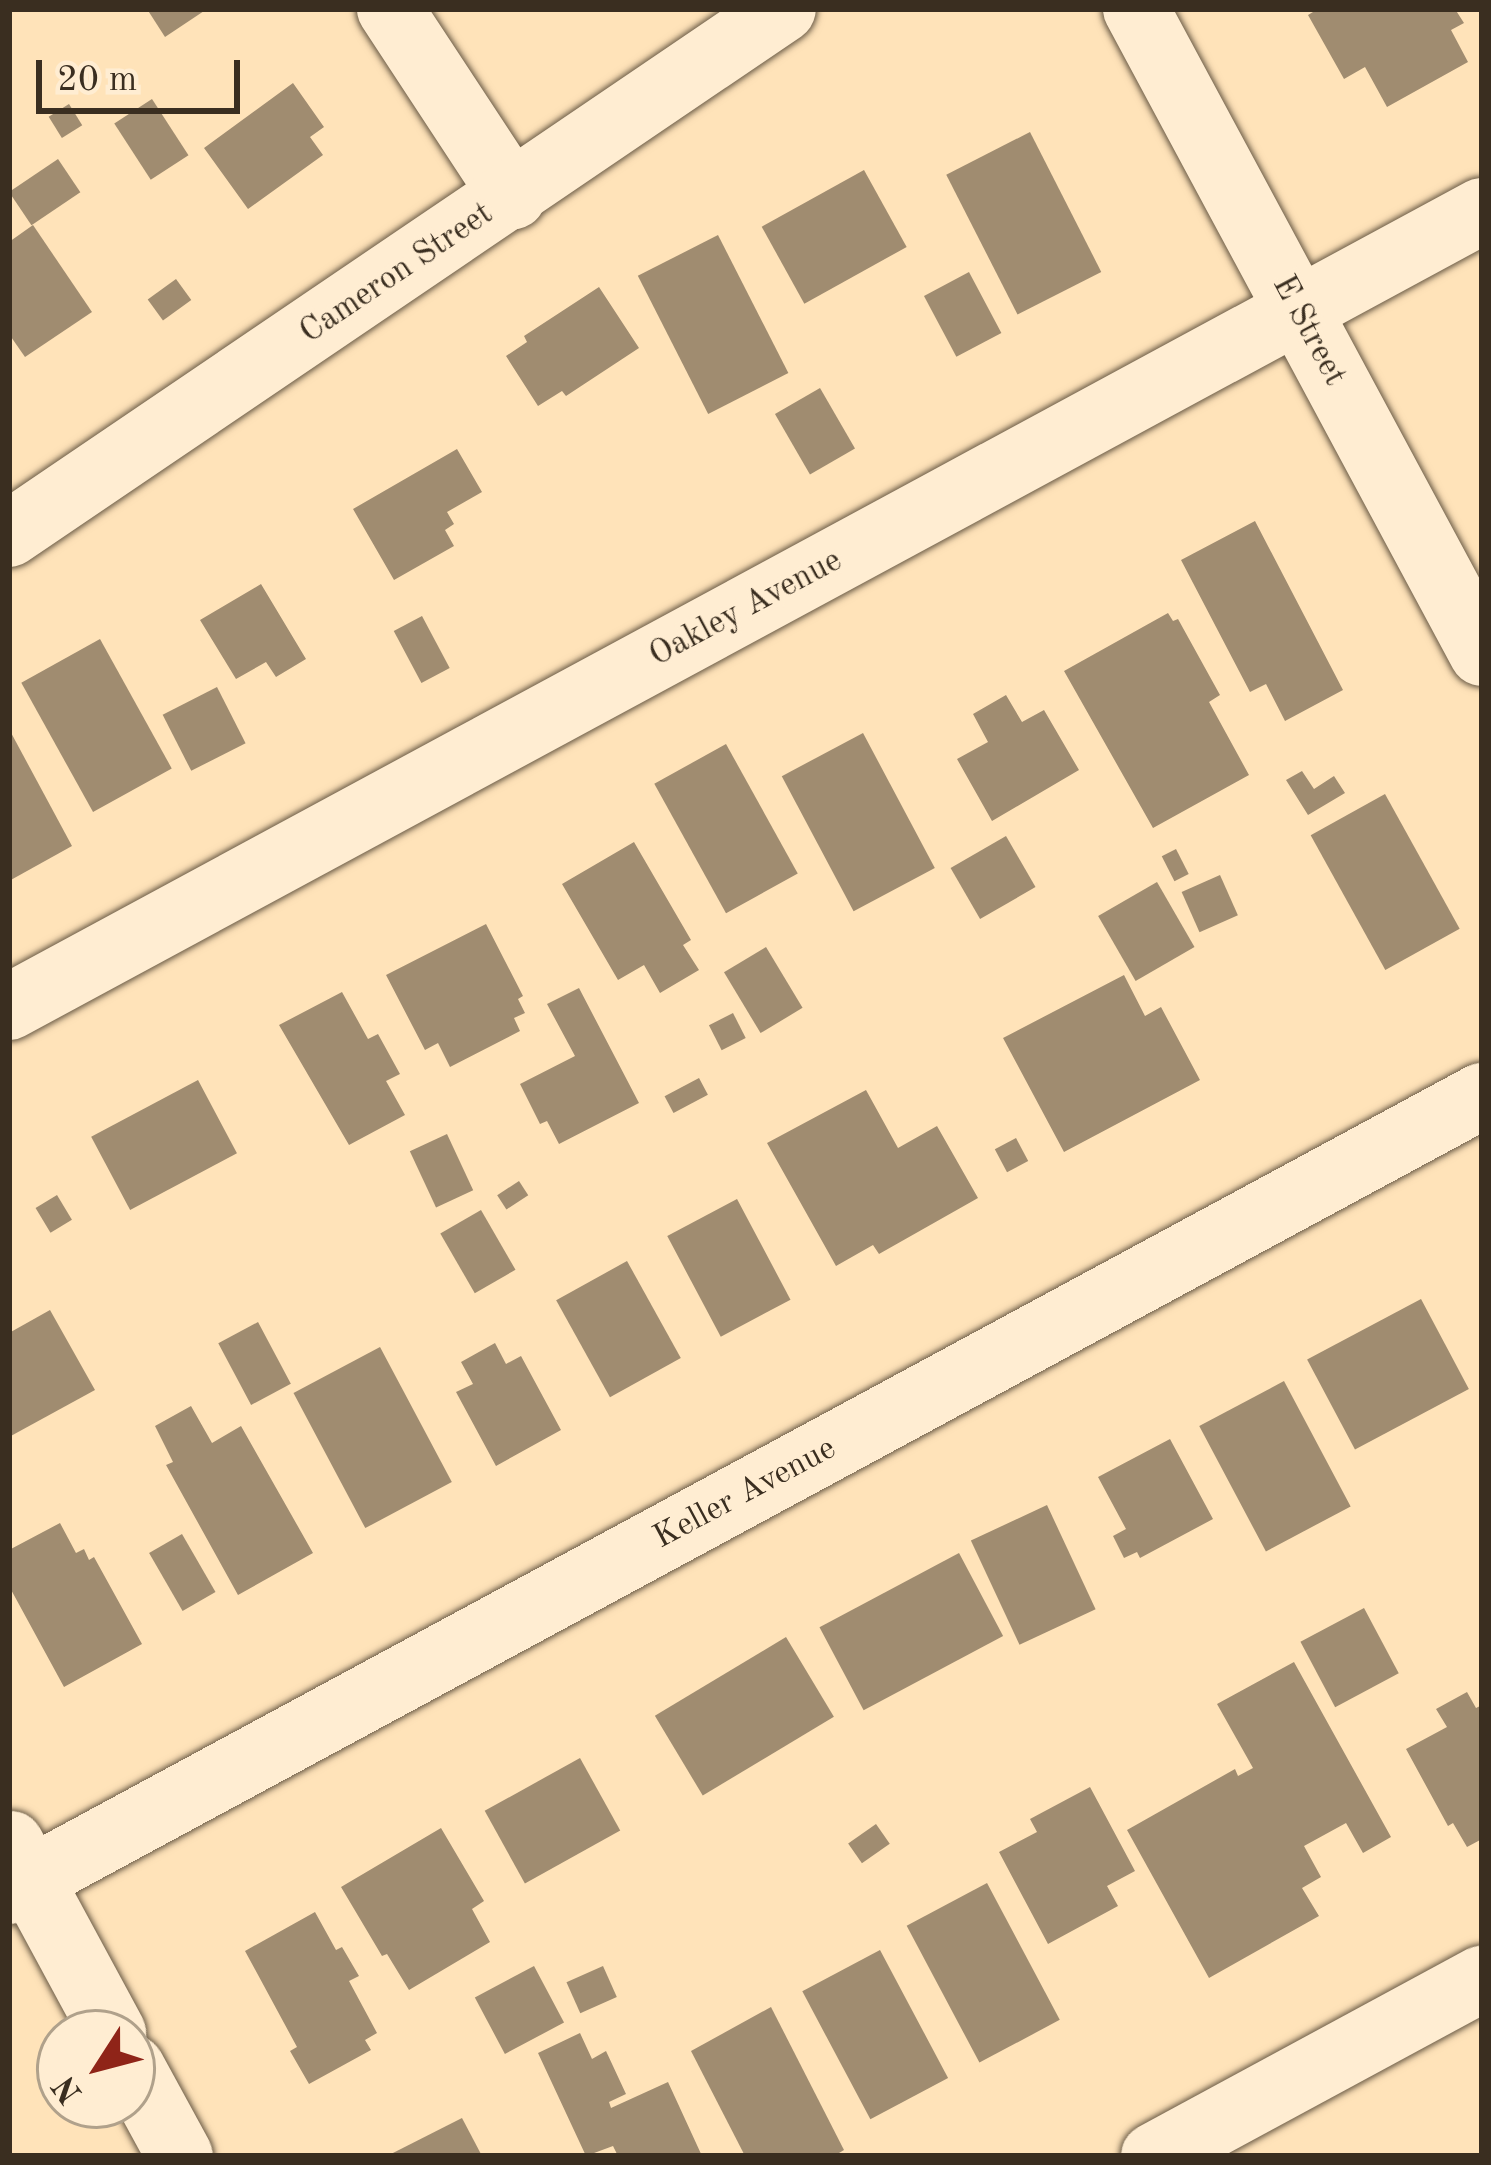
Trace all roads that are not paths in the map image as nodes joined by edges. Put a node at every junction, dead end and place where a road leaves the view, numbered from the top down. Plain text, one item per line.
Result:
1 (390, 9) edge
2 (783, 9) edge
3 (1136, 9) edge
4 (513, 196) junction
5 (1482, 211) edge
6 (1298, 311) junction
7 (9, 535) edge
8 (1482, 653) edge
9 (9, 1007) edge
10 (1482, 1096) edge
11 (16, 1871) edge
12 (1482, 1979) edge
13 (99, 2009) edge
14 (156, 2112) edge
15 (180, 2156) edge
16 (1154, 2156) edge

1 - 4 street
2 - 4 street, Cameron Street
3 - 6 street, E Street
4 - 7 street, Cameron Street
5 - 6 street, Oakley Avenue
6 - 8 street, E Street
6 - 9 street, Oakley Avenue
10 - 11 street, Keller Avenue
11 - 13 street
12 - 16 street
14 - 15 street

